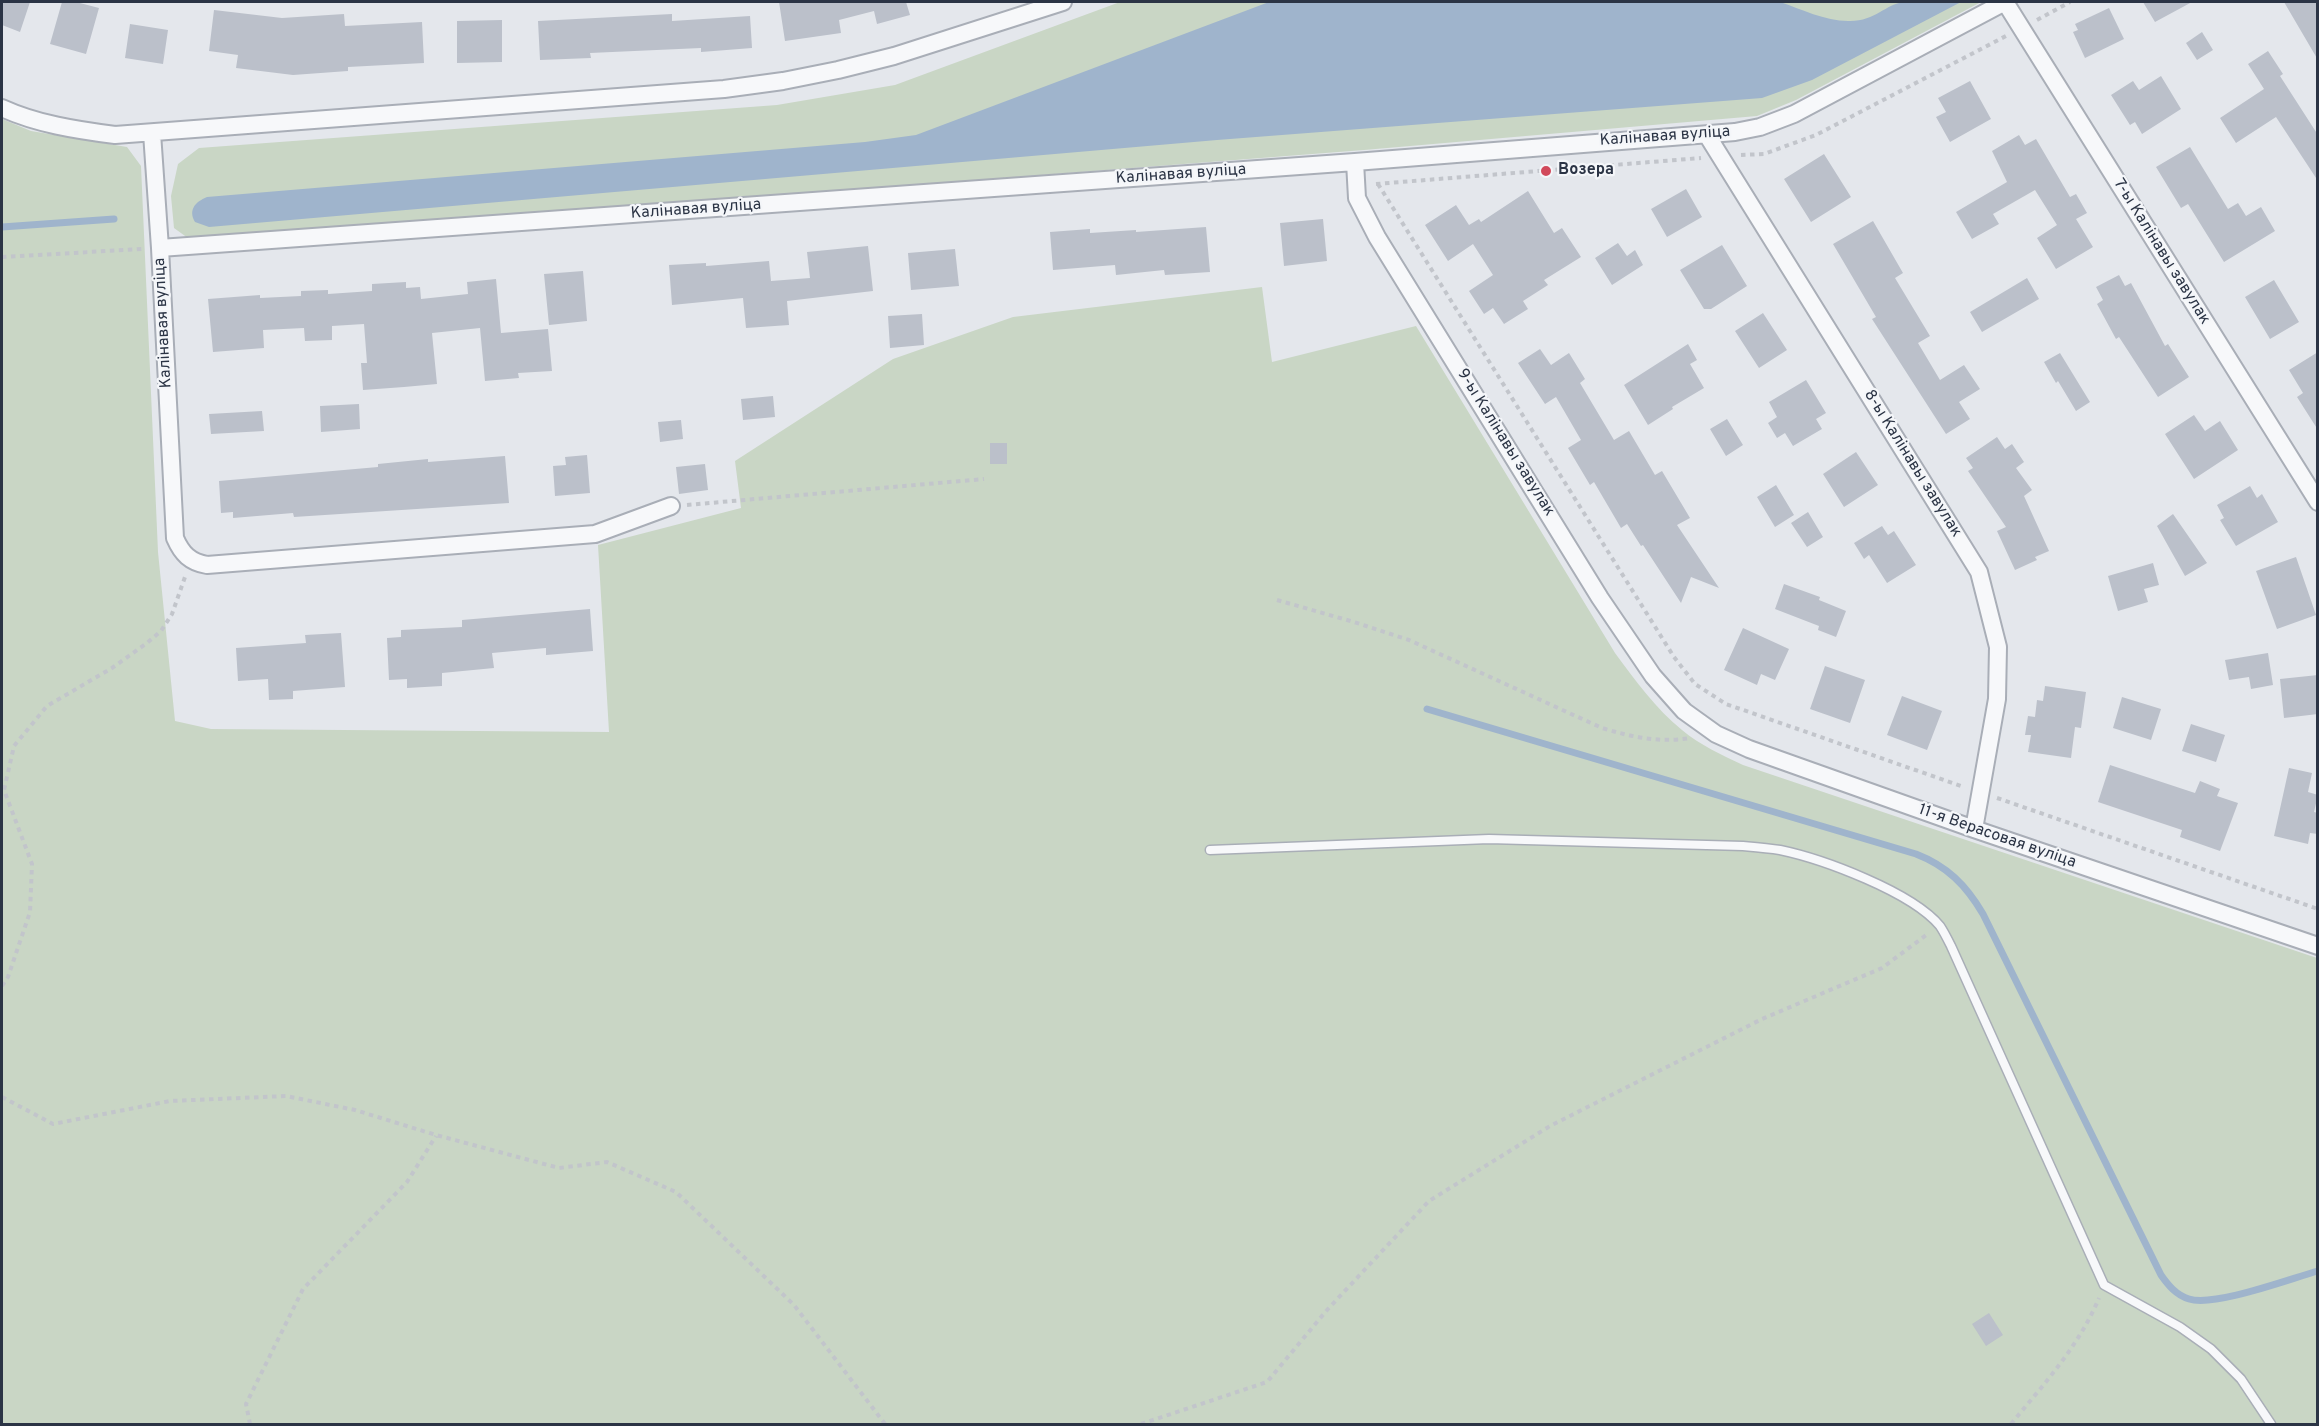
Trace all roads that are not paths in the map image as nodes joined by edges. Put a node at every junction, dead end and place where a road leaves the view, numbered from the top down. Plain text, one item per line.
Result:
1 (1063, 2) edge
2 (2005, 2) edge
3 (2, 108) edge
4 (152, 133) junction
5 (1707, 135) junction
6 (1354, 162) junction
7 (160, 248) junction
8 (2318, 502) edge
9 (671, 506) road end
10 (1684, 711) joint
11 (1974, 829) junction
12 (1210, 850) dead end
13 (2318, 946) edge
14 (2271, 1425) edge

1 - 4 street
2 - 5 street, Калінавая вуліца
2 - 8 street, 7-ы Калінавы завулак
3 - 4 street
4 - 7 street
5 - 6 street, Калінавая вуліца
5 - 11 street, 8-ы Калінавы завулак
6 - 7 street, Калінавая вуліца
6 - 10 street, 9-ы Калінавы завулак
7 - 9 street, Калінавая вуліца
10 - 11 street, 11-я Верасовая вуліца
11 - 13 street, 11-я Верасовая вуліца
12 - 14 lane

